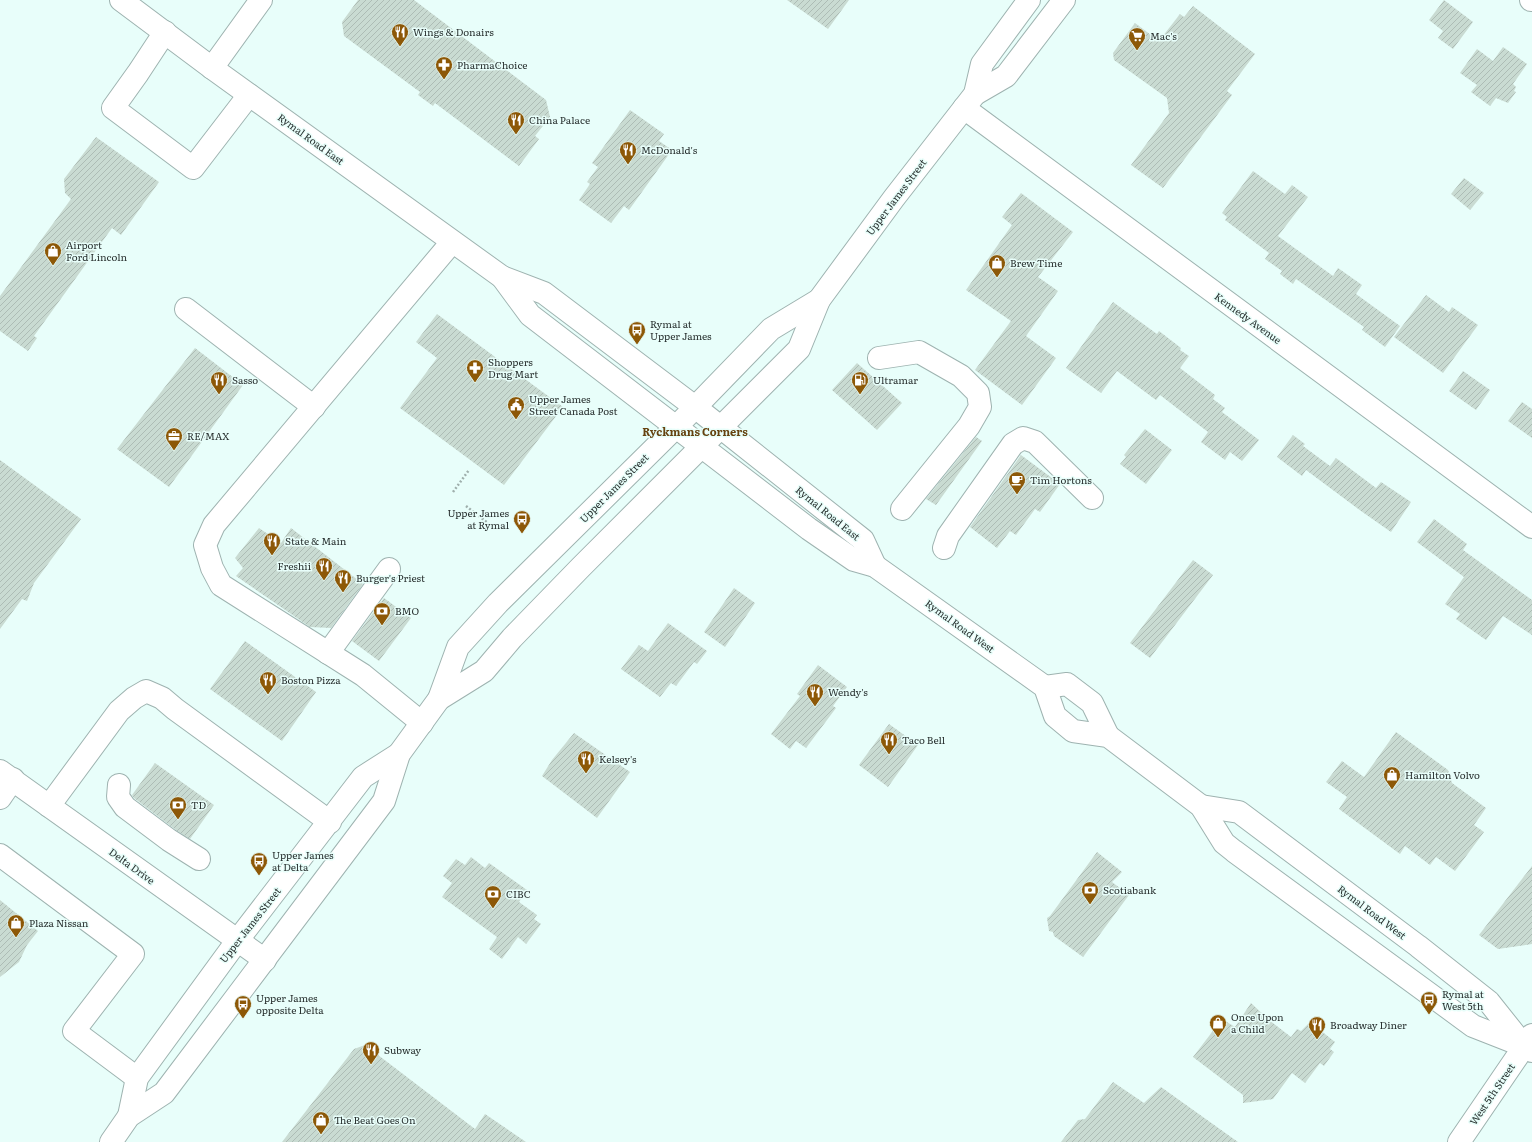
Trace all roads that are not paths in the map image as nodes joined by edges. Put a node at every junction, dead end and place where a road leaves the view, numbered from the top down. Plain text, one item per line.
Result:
1 (121, 0) edge
2 (261, 0) edge
3 (1029, 0) edge
4 (1064, 0) edge
5 (165, 32) junction
6 (212, 68) junction
7 (249, 95) junction
8 (969, 101) junction
9 (452, 242) junction
10 (502, 277) junction
11 (819, 300) junction
12 (186, 309) dead end
13 (879, 358) dead end
14 (314, 407) junction
15 (696, 407) junction
16 (676, 427) junction
17 (720, 428) junction
18 (701, 448) junction
19 (1092, 498) dead end
20 (902, 509) dead end
21 (1532, 527) edge
22 (944, 548) dead end
23 (875, 566) junction
24 (389, 569) dead end
25 (328, 653) junction
26 (1045, 687) junction
27 (439, 699) junction
28 (422, 723) junction
29 (1108, 736) junction
30 (399, 754) junction
31 (6, 775) edge
32 (119, 785) dead end
33 (0, 798) edge
34 (49, 806) junction
35 (1201, 806) junction
36 (330, 822) junction
37 (0, 855) edge
38 (199, 859) dead end
39 (237, 941) junction
40 (265, 960) junction
41 (1529, 1044) edge
42 (137, 1078) junction
43 (129, 1116) junction
44 (111, 1142) edge
45 (1459, 1142) edge

1 - 5 main road, Rymal Road East
2 - 6 main road
3 - 8 main road, Upper James Street
4 - 8 main road, Upper James Street
5 - 6 main road, Rymal Road East
5 - 7 main road
6 - 7 main road, Rymal Road East
7 - 9 main road, Rymal Road East
8 - 11 main road, Upper James Street
8 - 21 main road, Kennedy Avenue
9 - 10 main road, Rymal Road East
9 - 14 main road
10 - 15 main road, Rymal Road East
10 - 16 main road, Rymal Road East
11 - 15 main road, Upper James Street
11 - 17 main road, Upper James Street
12 - 14 main road
13 - 20 main road
14 - 25 main road
15 - 16 main road, Upper James Street
15 - 17 main road, Rymal Road East
16 - 18 main road, Rymal Road East
16 - 27 main road, Upper James Street
17 - 18 main road, Upper James Street
17 - 23 main road, Rymal Road East
18 - 23 main road, Rymal Road East
18 - 27 main road, Upper James Street
19 - 22 main road
23 - 26 main road, Rymal Road West
24 - 25 main road
25 - 28 main road
26 - 29 main road, Rymal Road West
26 - 29 main road, Rymal Road West
27 - 28 main road, Upper James Street
28 - 30 main road, Upper James Street
29 - 35 main road, Rymal Road West
30 - 36 main road, Upper James Street
30 - 40 main road, Upper James Street
31 - 33 main road
31 - 34 main road, Delta Drive
32 - 38 main road
34 - 36 main road
34 - 39 main road, Delta Drive
35 - 41 main road, Rymal Road West
35 - 41 main road, Rymal Road West
36 - 39 main road, Upper James Street
37 - 42 main road
39 - 40 main road, Delta Drive
39 - 42 main road, Upper James Street
40 - 43 main road, Upper James Street
41 - 45 main road, West 5th Street
42 - 43 main road, Upper James Street
43 - 44 main road, Upper James Street

